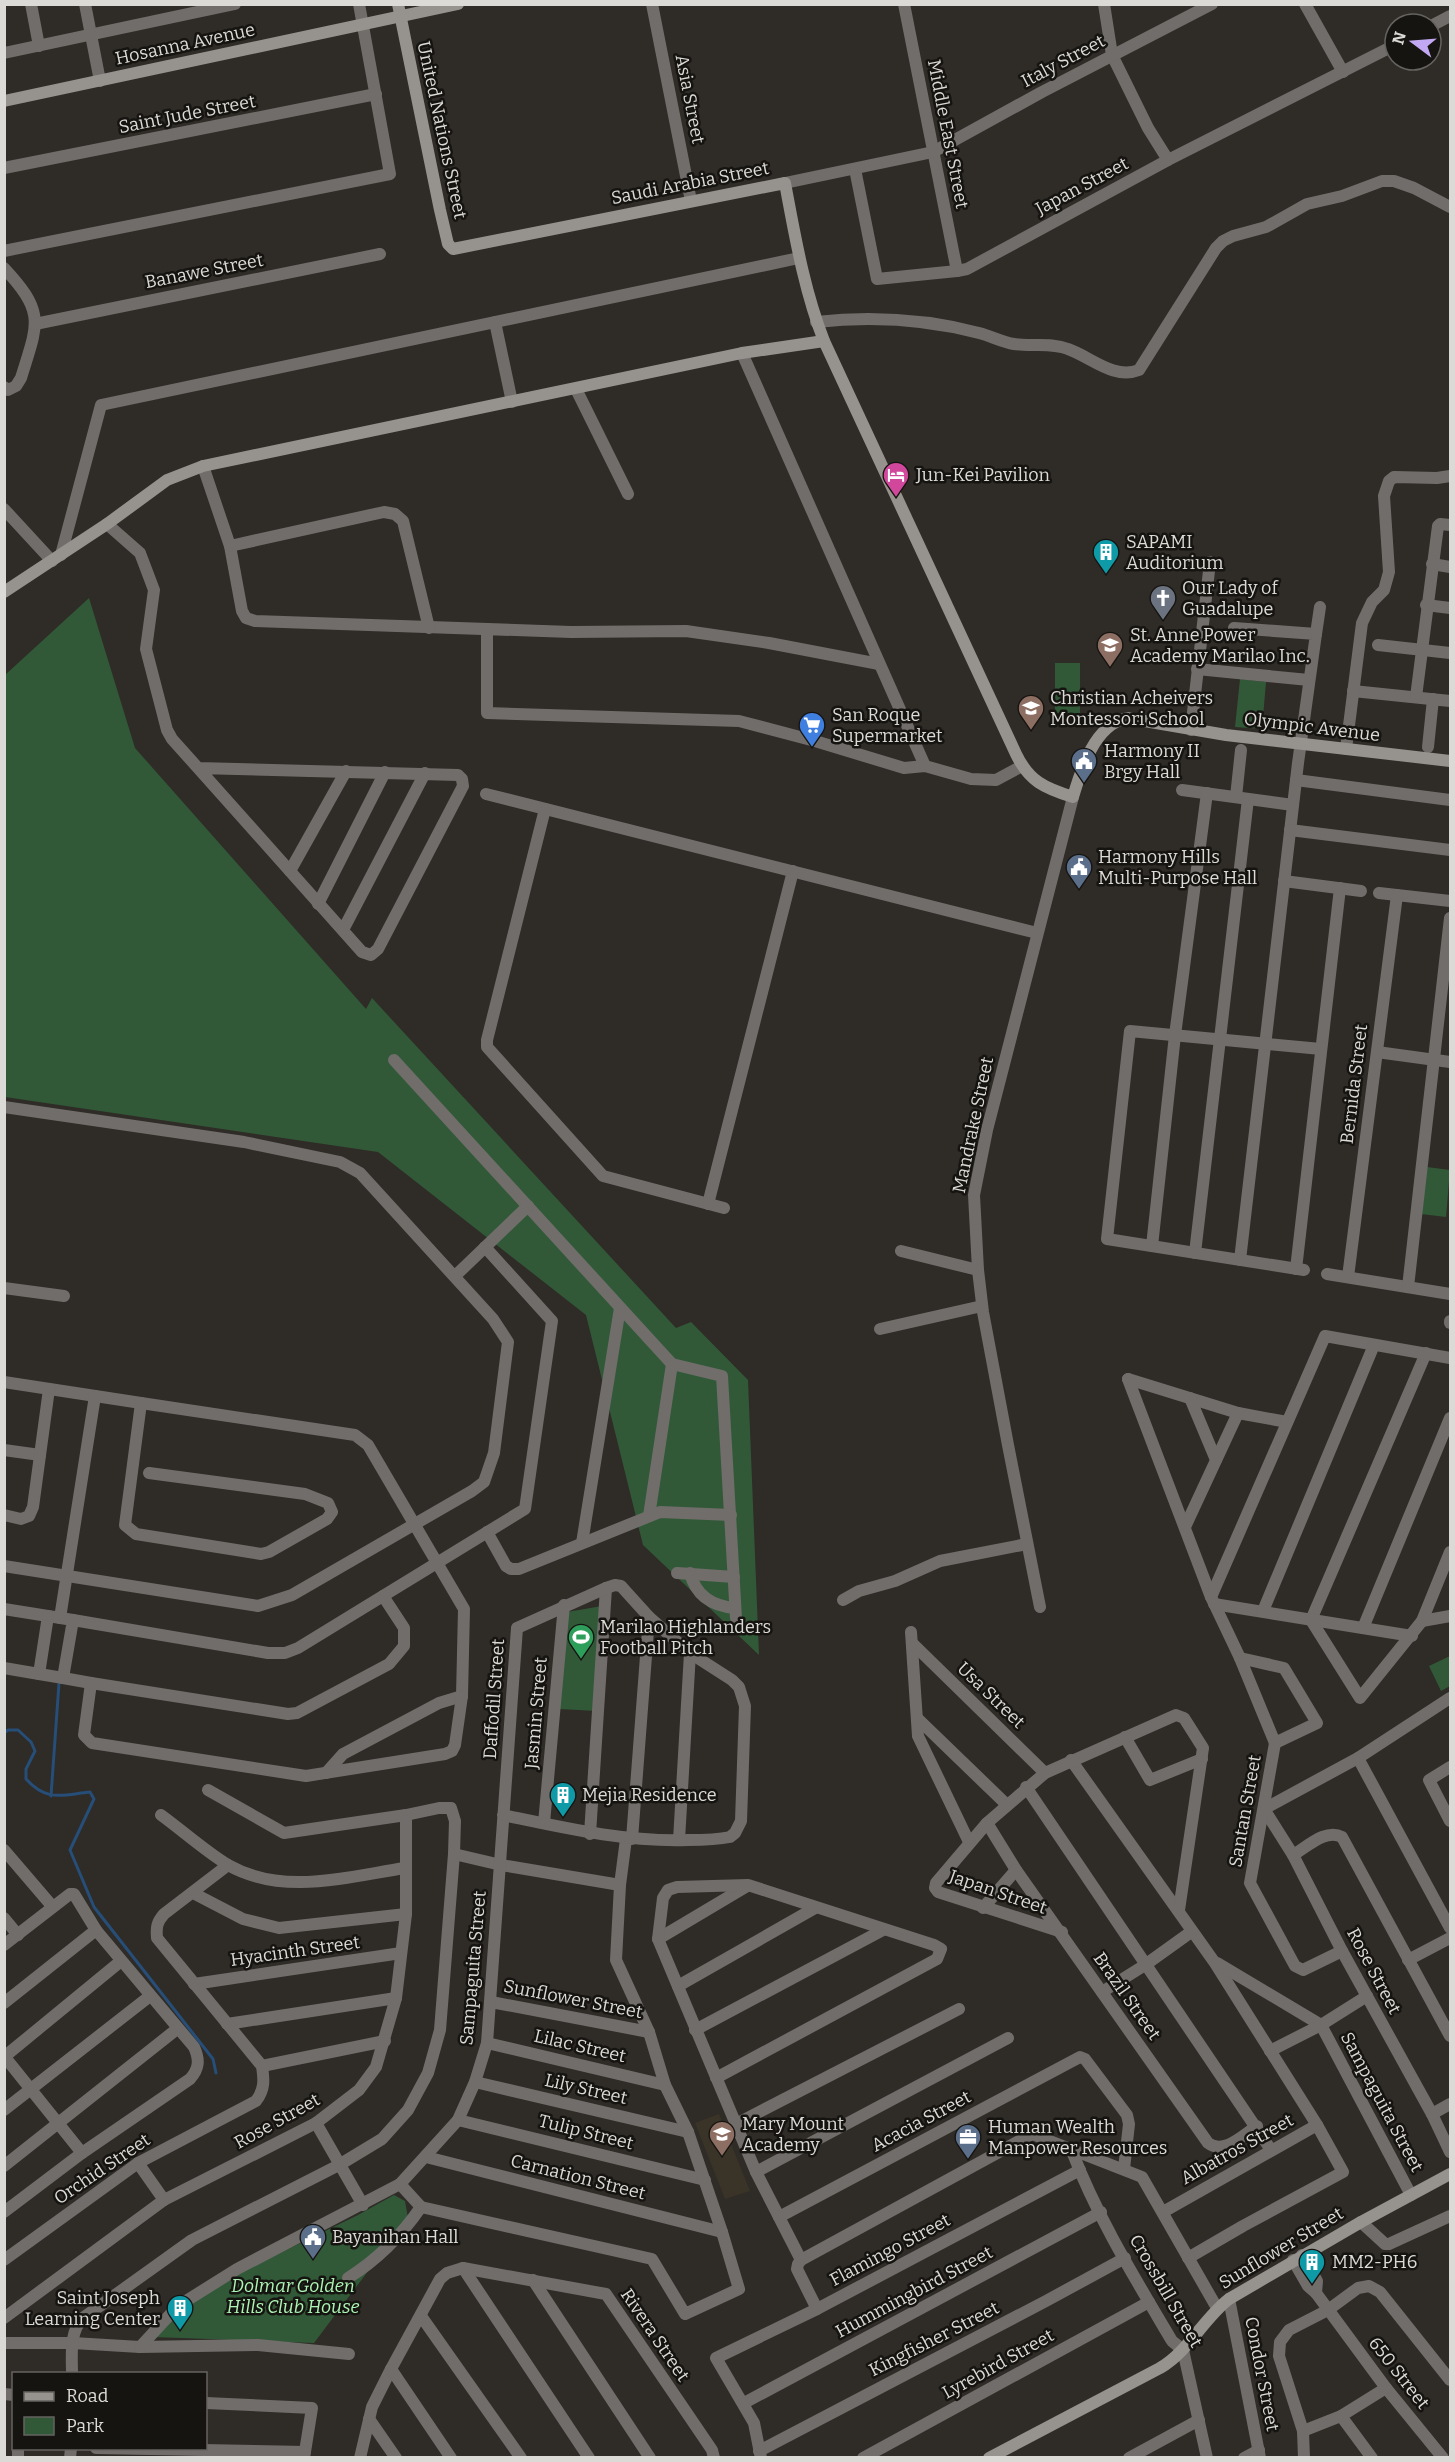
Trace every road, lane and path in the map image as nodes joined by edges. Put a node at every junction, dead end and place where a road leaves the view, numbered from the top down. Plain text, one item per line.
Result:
1 (31, 4) edge
2 (84, 4) edge
3 (235, 4) edge
4 (359, 4) edge
5 (458, 4) edge
6 (652, 4) edge
7 (904, 4) edge
8 (1104, 4) edge
9 (1212, 4) edge
10 (1305, 4) edge
11 (399, 10) edge
12 (368, 23) junction
13 (91, 35) junction
14 (39, 46) junction
15 (1383, 51) edge
16 (4, 53) edge
17 (1112, 55) junction
18 (1343, 72) junction
19 (100, 81) junction
20 (376, 94) junction
21 (4, 101) edge
22 (933, 152) junction
23 (1168, 160) junction
24 (4, 168) edge
25 (855, 169) junction
26 (785, 183) junction
27 (691, 201) junction
28 (1450, 207) edge
29 (453, 249) joint
30 (4, 251) edge
31 (380, 254) dead end
32 (799, 258) junction
33 (4, 268) edge
34 (957, 271) junction
35 (495, 322) junction
36 (816, 322) junction
37 (35, 324) junction
38 (824, 341) junction
39 (742, 353) junction
40 (6, 389) edge
41 (576, 389) junction
42 (512, 402) junction
43 (203, 466) junction
44 (1450, 476) edge
45 (628, 494) dead end
46 (4, 509) edge
47 (107, 524) junction
48 (1450, 525) edge
49 (230, 546) junction
50 (56, 558) junction
51 (1210, 562) dead end
52 (1432, 564) junction
53 (1450, 567) edge
54 (4, 592) edge
55 (1426, 605) junction
56 (1320, 607) dead end
57 (1450, 608) edge
58 (429, 628) junction
59 (1234, 628) dead end
60 (487, 630) junction
61 (1316, 634) junction
62 (1378, 645) dead end
63 (1420, 649) junction
64 (1450, 653) edge
65 (879, 664) junction
66 (1197, 669) junction
67 (1309, 680) junction
68 (1353, 691) junction
69 (1416, 697) junction
70 (1433, 699) junction
71 (1450, 701) edge
72 (1191, 730) junction
73 (1301, 744) junction
74 (1428, 747) dead end
75 (1346, 749) junction
76 (1241, 750) dead end
77 (1450, 761) edge
78 (925, 766) junction
79 (1022, 766) junction
80 (198, 768) junction
81 (346, 771) junction
82 (385, 772) junction
83 (425, 773) junction
84 (1296, 780) junction
85 (1182, 790) dead end
86 (1207, 793) junction
87 (486, 794) dead end
88 (1073, 797) junction
89 (1242, 798) junction
90 (1450, 800) edge
91 (1293, 805) junction
92 (545, 808) junction
93 (1290, 830) junction
94 (1450, 850) edge
95 (290, 871) junction
96 (793, 872) junction
97 (1284, 881) junction
98 (1340, 888) junction
99 (1361, 891) dead end
100 (1379, 893) dead end
101 (1397, 895) junction
102 (1450, 901) edge
103 (318, 904) junction
104 (1450, 918) edge
105 (343, 930) junction
106 (1037, 933) junction
107 (1175, 1035) junction
108 (1221, 1040) junction
109 (1265, 1044) junction
110 (1322, 1049) junction
111 (1377, 1052) junction
112 (394, 1060) dead end
113 (1434, 1060) junction
114 (1450, 1062) edge
115 (4, 1107) edge
116 (708, 1204) junction
117 (528, 1206) junction
118 (724, 1208) dead end
119 (1152, 1246) junction
120 (485, 1247) junction
121 (901, 1251) dead end
122 (1195, 1253) junction
123 (1240, 1260) junction
124 (978, 1270) junction
125 (1327, 1274) dead end
126 (455, 1276) junction
127 (1348, 1277) junction
128 (1408, 1287) junction
129 (4, 1288) edge
130 (1450, 1294) edge
131 (64, 1296) dead end
132 (982, 1306) junction
133 (620, 1308) junction
134 (880, 1329) dead end
135 (1374, 1345) junction
136 (1426, 1353) junction
137 (1450, 1358) edge
138 (672, 1364) junction
139 (4, 1383) edge
140 (49, 1389) junction
141 (95, 1396) junction
142 (1190, 1398) junction
143 (141, 1403) junction
144 (1238, 1413) junction
145 (1450, 1418) edge
146 (1287, 1422) junction
147 (4, 1450) edge
148 (40, 1455) junction
149 (1216, 1460) junction
150 (149, 1473) dead end
151 (4, 1515) edge
152 (731, 1515) junction
153 (649, 1516) junction
154 (414, 1524) junction
155 (1185, 1527) junction
156 (487, 1532) junction
157 (582, 1543) junction
158 (1027, 1544) junction
159 (1450, 1552) edge
160 (437, 1563) junction
161 (4, 1566) edge
162 (67, 1576) junction
163 (734, 1577) junction
164 (606, 1588) junction
165 (382, 1596) junction
166 (843, 1600) dead end
167 (1213, 1600) junction
168 (564, 1605) junction
169 (1040, 1607) dead end
170 (4, 1609) edge
171 (1263, 1611) junction
172 (1450, 1616) edge
173 (54, 1617) junction
174 (649, 1617) junction
175 (73, 1620) junction
176 (1311, 1620) junction
177 (1422, 1621) junction
178 (1363, 1628) junction
179 (1412, 1636) junction
180 (690, 1653) junction
181 (1240, 1658) junction
182 (4, 1668) edge
183 (39, 1674) junction
184 (63, 1678) junction
185 (91, 1683) junction
186 (462, 1696) junction
187 (1450, 1701) edge
188 (916, 1718) junction
189 (1125, 1737) junction
190 (1275, 1743) junction
191 (1358, 1758) junction
192 (1202, 1759) junction
193 (1071, 1760) junction
194 (1450, 1767) edge
195 (326, 1773) junction
196 (1045, 1773) junction
197 (1026, 1787) junction
198 (208, 1790) dead end
199 (1006, 1804) junction
200 (1263, 1809) junction
201 (161, 1815) dead end
202 (406, 1815) junction
203 (503, 1815) junction
204 (1450, 1821) edge
205 (544, 1823) junction
206 (987, 1823) junction
207 (590, 1834) junction
208 (629, 1839) junction
209 (679, 1840) junction
210 (969, 1842) junction
211 (4, 1850) edge
212 (454, 1854) junction
213 (1293, 1855) junction
214 (228, 1865) junction
215 (501, 1865) junction
216 (405, 1868) junction
217 (1016, 1870) junction
218 (620, 1885) junction
219 (748, 1885) junction
220 (193, 1893) junction
221 (52, 1906) junction
222 (815, 1908) junction
223 (983, 1908) junction
224 (1179, 1910) junction
225 (406, 1914) junction
226 (4, 1918) edge
227 (1450, 1928) edge
228 (96, 1930) junction
229 (884, 1930) junction
230 (1062, 1932) junction
231 (1191, 1932) junction
232 (18, 1935) junction
233 (1450, 1938) edge
234 (658, 1939) junction
235 (4, 1945) edge
236 (1342, 1951) junction
237 (401, 1953) junction
238 (1408, 1960) junction
239 (122, 1961) junction
240 (1215, 1963) junction
241 (1145, 1965) junction
242 (194, 1984) junction
243 (678, 1986) junction
244 (1102, 1992) junction
245 (150, 1996) junction
246 (1366, 1996) junction
247 (396, 1998) junction
248 (4, 2002) edge
249 (491, 2002) junction
250 (959, 2009) dead end
251 (227, 2024) junction
252 (1321, 2025) junction
253 (177, 2029) junction
254 (695, 2030) junction
255 (648, 2032) junction
256 (1450, 2036) edge
257 (1008, 2038) dead end
258 (385, 2041) junction
259 (487, 2043) junction
260 (1270, 2050) junction
261 (5, 2056) edge
262 (262, 2067) junction
263 (716, 2078) junction
264 (475, 2082) junction
265 (665, 2085) junction
266 (31, 2090) junction
267 (1450, 2104) edge
268 (4, 2110) edge
269 (1432, 2114) junction
270 (458, 2120) junction
271 (316, 2123) junction
272 (58, 2124) junction
273 (736, 2124) junction
274 (1317, 2125) junction
275 (1257, 2126) junction
276 (688, 2132) junction
277 (1271, 2150) junction
278 (1072, 2151) junction
279 (1450, 2152) edge
280 (81, 2153) junction
281 (426, 2157) junction
282 (138, 2163) junction
283 (339, 2165) junction
284 (4, 2166) edge
285 (1124, 2169) junction
286 (1080, 2170) junction
287 (756, 2172) junction
288 (1450, 2174) edge
289 (705, 2180) junction
290 (400, 2184) junction
291 (1411, 2195) junction
292 (164, 2200) junction
293 (363, 2205) junction
294 (421, 2207) junction
295 (4, 2212) edge
296 (1101, 2212) junction
297 (1163, 2212) junction
298 (1450, 2216) edge
299 (779, 2217) junction
300 (1361, 2222) junction
301 (722, 2232) junction
302 (1125, 2258) junction
303 (1188, 2258) junction
304 (1298, 2258) junction
305 (4, 2260) edge
306 (801, 2260) junction
307 (463, 2268) junction
308 (348, 2278) dead end
309 (533, 2280) junction
310 (1229, 2299) junction
311 (1149, 2302) junction
312 (1217, 2308) junction
313 (817, 2309) junction
314 (1328, 2310) junction
315 (421, 2316) junction
316 (4, 2318) edge
317 (4, 2343) edge
318 (73, 2343) junction
319 (140, 2347) junction
320 (1184, 2350) junction
321 (349, 2354) dead end
322 (391, 2369) junction
323 (72, 2372) edge
324 (1450, 2380) edge
325 (1386, 2388) junction
326 (207, 2403) edge
327 (744, 2403) junction
328 (1341, 2416) junction
329 (369, 2419) junction
330 (1199, 2420) junction
331 (1303, 2431) junction
332 (156, 2450) edge
333 (760, 2454) edge
334 (1259, 2454) edge
335 (305, 2455) edge
336 (360, 2457) edge
337 (396, 2457) edge
338 (451, 2457) edge
339 (521, 2457) edge
340 (589, 2457) edge
341 (650, 2457) edge
342 (714, 2457) edge
343 (863, 2457) edge
344 (989, 2457) edge
345 (1129, 2457) edge
346 (1207, 2457) edge
347 (1244, 2457) edge
348 (1304, 2457) edge
349 (1372, 2457) edge
350 (1443, 2457) edge

1 - 14 street
2 - 13 street
3 - 13 street
4 - 12 street
5 - 11 street, Hosanna Avenue
6 - 27 street, Asia Street
7 - 22 street, Middle East Street
8 - 17 street
9 - 17 street, Italy Street
10 - 18 street
11 - 12 street, Hosanna Avenue
11 - 29 street, United Nations Street
12 - 19 street, Hosanna Avenue
12 - 20 street
13 - 14 street
13 - 19 street
14 - 16 street
15 - 18 street, Japan Street
17 - 22 street, Italy Street
17 - 23 street
18 - 23 street, Japan Street
19 - 21 street, Hosanna Avenue
20 - 24 street, Saint Jude Street
20 - 30 street
22 - 25 street, Saudi Arabia Street
22 - 34 street, Middle East Street
23 - 34 street, Japan Street
25 - 26 street, Saudi Arabia Street
25 - 34 street, Japan Street
26 - 27 street, Saudi Arabia Street
26 - 32 street
27 - 29 street, Saudi Arabia Street
28 - 36 street
31 - 37 street, Banawe Street
32 - 35 street
32 - 36 street
33 - 37 street
35 - 42 street
35 - 50 street
36 - 38 street
37 - 40 street
38 - 39 street
38 - 79 street
39 - 41 street
39 - 65 street
41 - 42 street
41 - 45 street
42 - 43 street
43 - 47 street
43 - 49 street
44 - 68 street
46 - 50 street
47 - 50 street
47 - 80 street
48 - 52 street
49 - 58 street
49 - 58 street
50 - 54 street
51 - 66 street
52 - 53 street
52 - 55 street
55 - 57 street
55 - 63 street
56 - 61 street
58 - 60 street
59 - 61 street
60 - 65 street
60 - 78 street
61 - 67 street
62 - 63 street
63 - 64 street
63 - 69 street
65 - 78 street
66 - 67 street
66 - 72 street
67 - 73 street
68 - 69 street
68 - 75 street
69 - 70 street
70 - 71 street
70 - 74 street
72 - 73 street, Olympic Avenue
72 - 88 street, Olympic Avenue
73 - 75 street, Olympic Avenue
73 - 84 street
75 - 77 street, Olympic Avenue
76 - 89 street
78 - 79 street
79 - 88 street
80 - 81 street
80 - 95 street
81 - 82 street
81 - 95 street
82 - 83 street
82 - 103 street
83 - 105 street
83 - 105 street
84 - 90 street
84 - 91 street
85 - 86 street
86 - 89 street
86 - 107 street
87 - 92 street
88 - 106 street, Mandrake Street
89 - 91 street
89 - 108 street
91 - 93 street
92 - 96 street
92 - 116 street
93 - 94 street
93 - 97 street
95 - 103 street
96 - 106 street
96 - 116 street
97 - 98 street
97 - 109 street
98 - 99 street
98 - 110 street
100 - 101 street
101 - 102 street
101 - 111 street, Bernida Street
103 - 105 street
104 - 113 street
106 - 124 street, Mandrake Street
107 - 108 street
107 - 119 street
107 - 119 street
108 - 109 street
108 - 122 street
109 - 110 street
109 - 123 street
110 - 123 street
111 - 113 street
111 - 127 street, Bernida Street
112 - 117 street
113 - 114 street
113 - 128 street
115 - 126 street
116 - 118 street
117 - 120 street
117 - 133 street
119 - 122 street
120 - 126 street
120 - 156 street
121 - 124 street
122 - 123 street
124 - 132 street, Mandrake Street
125 - 127 street
126 - 154 street
127 - 128 street
128 - 130 street
129 - 131 street
132 - 134 street
132 - 158 street, Mandrake Street
133 - 138 street
133 - 157 street
135 - 136 street
135 - 146 street
135 - 171 street
136 - 137 street
136 - 176 street
138 - 152 street
138 - 153 street
139 - 140 street
140 - 141 street
140 - 148 street
141 - 143 street
141 - 162 street
142 - 144 street
142 - 149 street
142 - 155 street
143 - 150 street
143 - 154 street
144 - 146 street
144 - 149 street
145 - 178 street
146 - 167 street
147 - 148 street
148 - 151 street
149 - 155 street
152 - 153 street
152 - 163 street
153 - 157 street
154 - 160 street
154 - 162 street
155 - 167 street
156 - 157 street
156 - 160 street
158 - 166 street
158 - 169 street, Mandrake Street
159 - 177 street
160 - 165 street
160 - 186 street
161 - 162 street
162 - 173 street
163 - 163 street
164 - 168 street, Daffodil Street
164 - 174 street
164 - 207 street
165 - 175 street
165 - 185 street
167 - 171 street
167 - 181 street
168 - 203 street, Daffodil Street
168 - 205 street, Jasmin Street
170 - 173 street
171 - 176 street
172 - 177 street
173 - 175 street
173 - 183 street
174 - 180 street
174 - 208 street
175 - 184 street
176 - 178 street
176 - 179 street
177 - 179 street
178 - 179 street
180 - 209 street
180 - 209 street
181 - 190 street
181 - 190 street
182 - 183 street
183 - 184 street
184 - 185 street
185 - 195 street
186 - 195 street
186 - 195 street
187 - 191 street
188 - 196 street, Usa Street
188 - 199 street
188 - 210 street
189 - 192 street
189 - 192 street, Japan Street
189 - 193 street, Japan Street
190 - 200 street, Santan Street
191 - 200 street
191 - 227 street
192 - 224 street
193 - 196 street, Japan Street
193 - 224 street
194 - 204 street
196 - 197 street, Japan Street
197 - 199 street, Japan Street
197 - 241 street
198 - 202 street
199 - 206 street, Japan Street
200 - 213 street, Rose Street
200 - 236 street, Santan Street
201 - 214 street
202 - 212 street
202 - 216 street, Rose Street
203 - 205 street
203 - 215 street, Sampaguita Street
205 - 207 street
206 - 210 street, Japan Street
206 - 217 street, Brazil Street
207 - 208 street
208 - 209 street
208 - 218 street
210 - 223 street, Japan Street
211 - 221 street
212 - 215 street
212 - 283 street
213 - 236 street, Rose Street
213 - 238 street
214 - 216 street
214 - 220 street
215 - 218 street
215 - 249 street, Sampaguita Street
216 - 225 street, Rose Street
217 - 223 street
217 - 230 street, Brazil Street
218 - 255 street
219 - 222 street
219 - 234 street
219 - 234 street
220 - 225 street
220 - 242 street
221 - 228 street
221 - 232 street
222 - 229 street
222 - 243 street
223 - 230 street, Japan Street
224 - 231 street
225 - 237 street, Rose Street
226 - 232 street
228 - 239 street
228 - 248 street
229 - 254 street
229 - 263 street
230 - 244 street, Brazil Street
231 - 240 street
231 - 241 street
232 - 235 street
233 - 238 street
234 - 243 street
236 - 246 street, Rose Street
237 - 242 street, Hyacinth Street
237 - 247 street, Rose Street
238 - 256 street
239 - 245 street
239 - 261 street
240 - 252 street
240 - 260 street
241 - 244 street
241 - 275 street
242 - 251 street
243 - 254 street
244 - 275 street, Brazil Street
245 - 253 street
245 - 266 street
246 - 252 street
246 - 269 street, Rose Street
247 - 251 street
247 - 258 street, Rose Street
249 - 255 street, Sunflower Street
249 - 259 street, Sampaguita Street
250 - 273 street
251 - 262 street
252 - 260 street
252 - 291 street, Sampaguita Street
253 - 272 street
253 - 280 street
254 - 263 street
255 - 265 street
257 - 287 street
258 - 262 street
258 - 271 street, Rose Street
259 - 264 street, Sampaguita Street
259 - 265 street, Lilac Street
260 - 274 street
261 - 266 street
262 - 282 street, Orchid Street
263 - 273 street
264 - 270 street, Sampaguita Street
264 - 276 street, Lily Street
265 - 276 street
266 - 268 street
266 - 272 street
267 - 269 street
269 - 279 street, Rose Street
270 - 281 street, Sampaguita Street
270 - 289 street, Tulip Street
271 - 283 street
271 - 292 street, Rose Street
272 - 280 street
272 - 284 street
273 - 287 street
274 - 277 street, Albatros Street
274 - 303 street, Albatros Street
275 - 277 street
276 - 289 street
277 - 297 street, Albatros Street
278 - 285 street, Condor Street
278 - 286 street, Crossbill Street
278 - 306 street, Condor Street
280 - 295 street
281 - 290 street, Sampaguita Street
281 - 301 street, Carnation Street
282 - 292 street
282 - 305 street, Orchid Street
283 - 293 street
283 - 318 street
285 - 297 street, Condor Street
285 - 299 street, Acacia Street
286 - 296 street, Crossbill Street
286 - 313 street, Flamingo Street
287 - 299 street
288 - 291 street, Sunflower Street
289 - 301 street
290 - 293 street, Sampaguita Street
290 - 294 street
291 - 300 street, Sunflower Street
292 - 316 street, Rose Street
293 - 319 street, Sampaguita Street
294 - 301 street
294 - 308 street
296 - 302 street, Crossbill Street
296 - 327 street, Hummingbird Street
297 - 303 street, Condor Street
298 - 300 street
299 - 306 street
300 - 304 street, Sunflower Street
302 - 311 street, Crossbill Street
302 - 333 street, Kingfisher Street
303 - 312 street, Condor Street
304 - 310 street, Sunflower Street
304 - 314 street, 650 Street
306 - 313 street
307 - 309 street, Rivera Street
307 - 315 street
307 - 340 street
309 - 341 street
309 - 342 street, Rivera Street
310 - 312 street, Sunflower Street
310 - 334 street, Condor Street
311 - 320 street, Crossbill Street
311 - 343 street, Lyrebird Street
312 - 320 street, Sunflower Street
313 - 327 street, Flamingo Street
314 - 324 street
314 - 325 street, 650 Street
314 - 331 street
315 - 322 street
315 - 339 street
317 - 318 street
318 - 319 street
318 - 323 street
319 - 321 street
320 - 330 street, Crossbill Street
320 - 344 street, Sunflower Street
322 - 329 street
322 - 338 street
325 - 328 street
325 - 350 street, 650 Street
326 - 335 street
327 - 333 street
328 - 331 street
328 - 349 street
329 - 336 street
329 - 337 street
330 - 345 street
330 - 346 street, Crossbill Street
331 - 348 street
332 - 335 street
334 - 347 street

